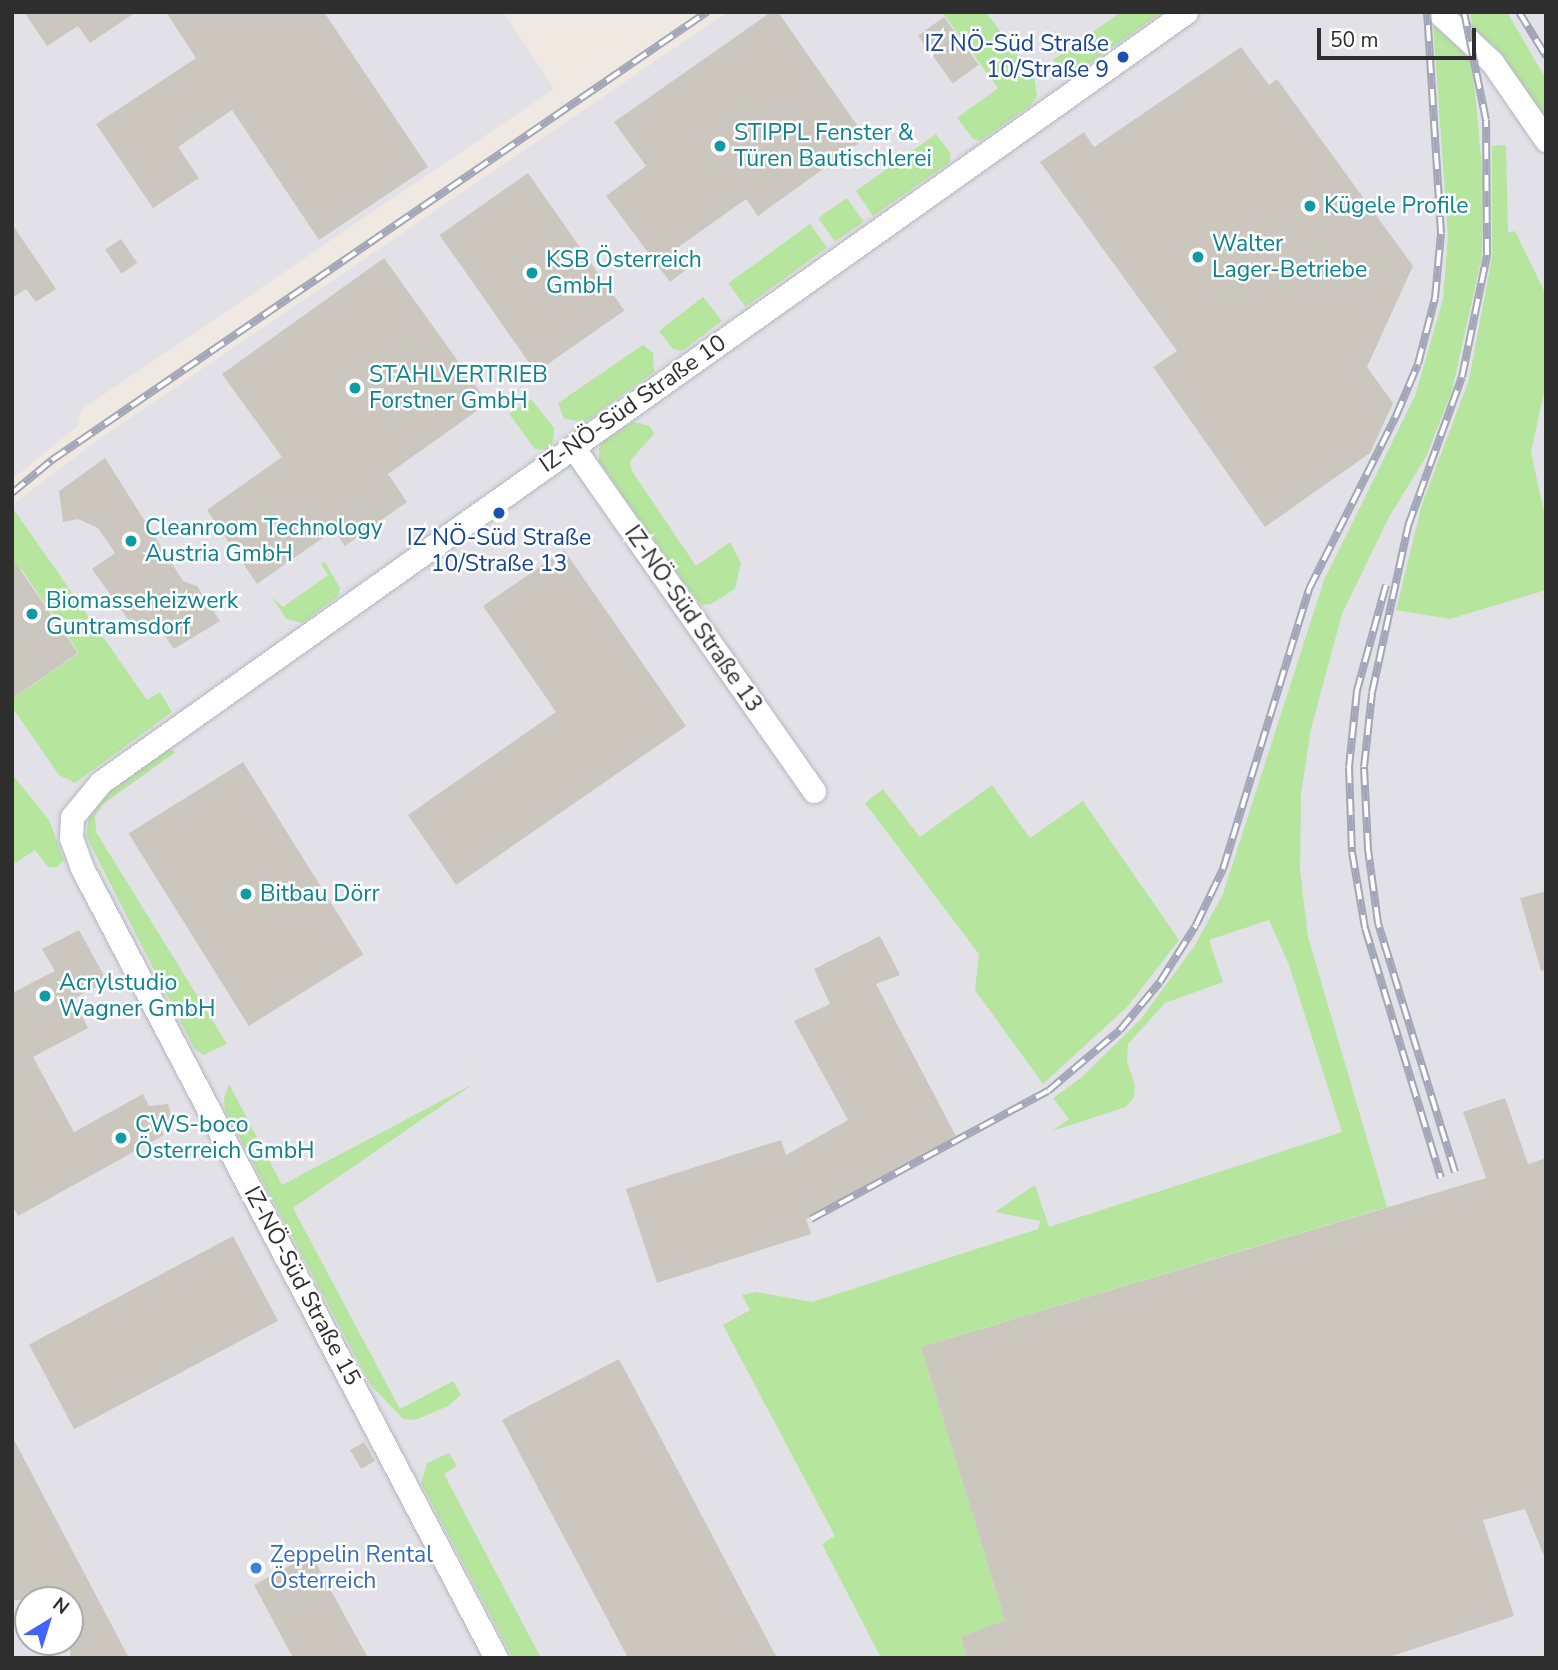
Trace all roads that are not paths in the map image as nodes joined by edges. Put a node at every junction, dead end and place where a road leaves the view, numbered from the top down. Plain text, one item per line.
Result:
1 (1186, 12) edge
2 (1438, 12) edge
3 (1546, 140) edge
4 (573, 447) junction
5 (814, 792) dead end
6 (82, 800) joint
7 (496, 1658) edge

1 - 4 street, IZ-NÖ-Süd Straße 10
2 - 3 street
4 - 5 street, IZ-NÖ-Süd Straße 13
4 - 6 street, IZ-NÖ-Süd Straße 10
6 - 7 street, IZ-NÖ-Süd Straße 15

